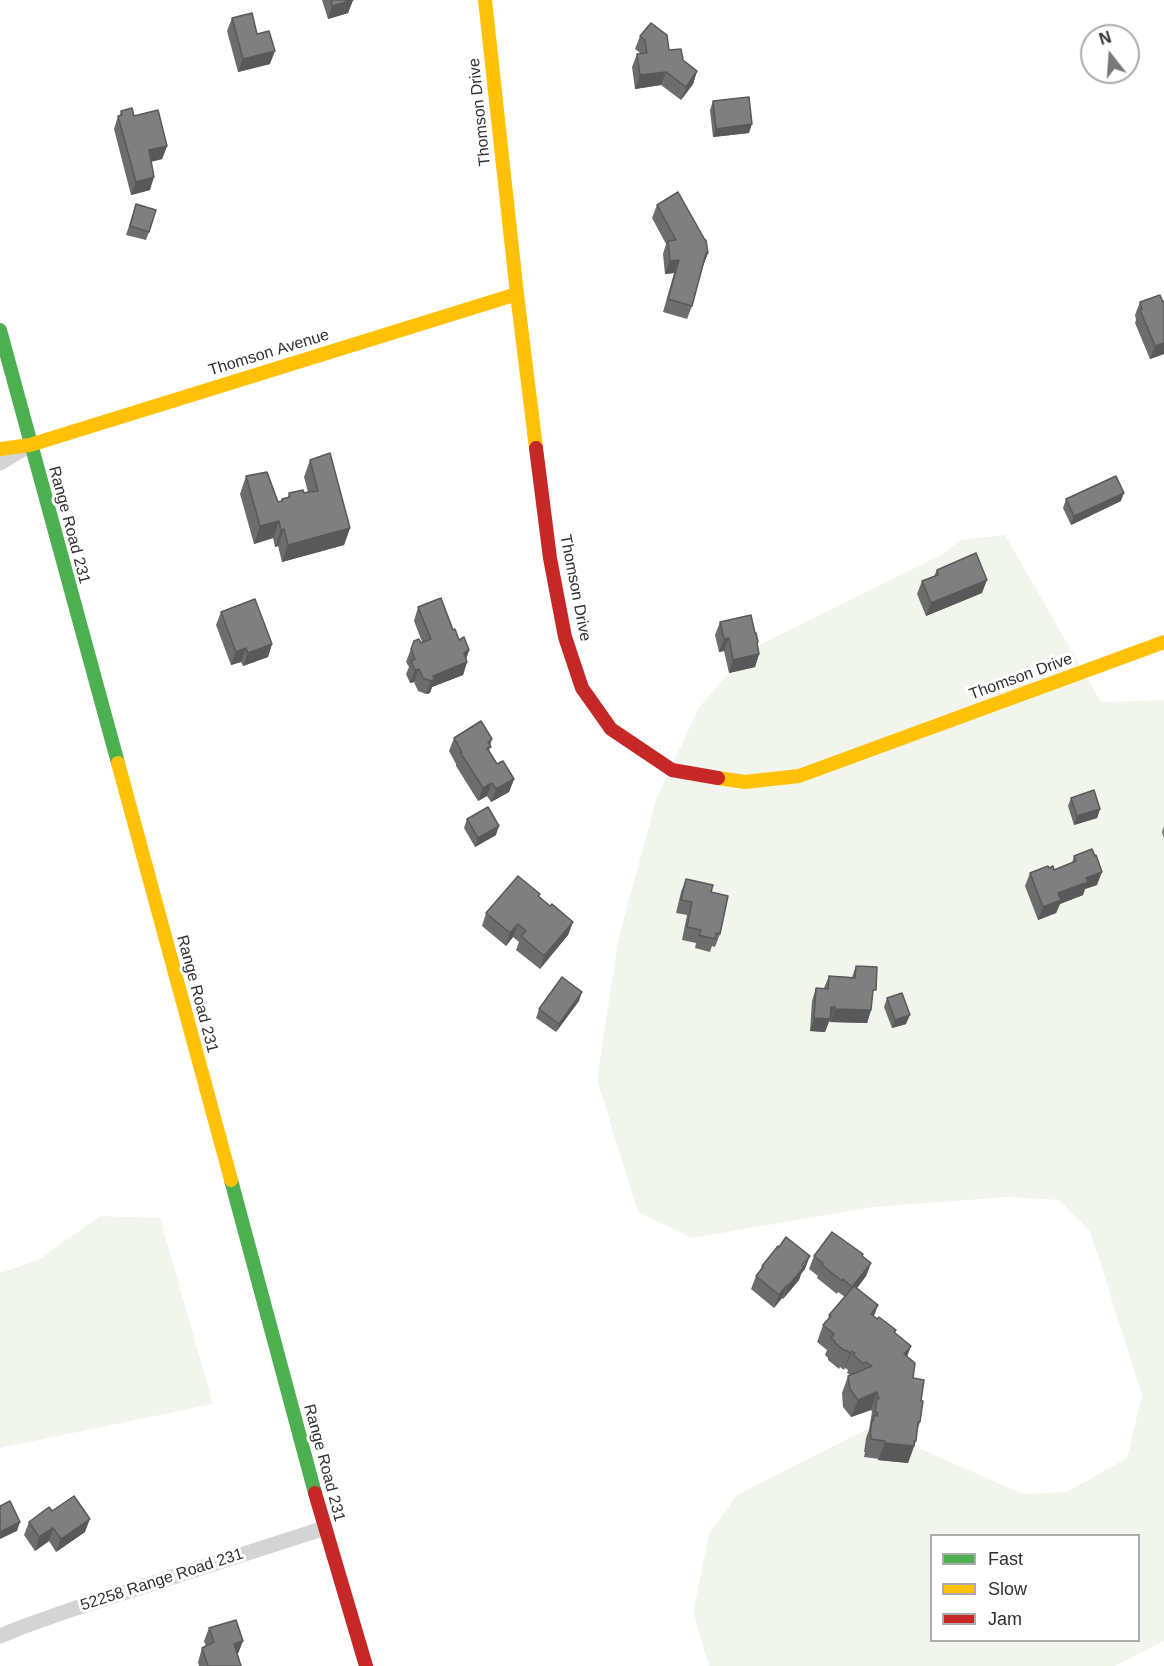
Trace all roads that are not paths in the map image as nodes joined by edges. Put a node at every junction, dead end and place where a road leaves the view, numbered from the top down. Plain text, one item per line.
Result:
1 (485, 0) edge
2 (517, 294) junction
3 (0, 330) edge
4 (30, 444) junction
5 (0, 449) edge
6 (0, 463) edge
7 (1164, 642) edge
8 (325, 1528) junction
9 (0, 1636) edge
10 (366, 1666) edge

1 - 2 street, Thomson Drive
2 - 4 street, Thomson Avenue
2 - 7 street, Thomson Drive
3 - 4 street, Range Road 231
4 - 5 street, Thomson Avenue
4 - 6 street
4 - 8 street, Range Road 231
8 - 9 street, 52258 Range Road 231
8 - 10 street, Range Road 231

